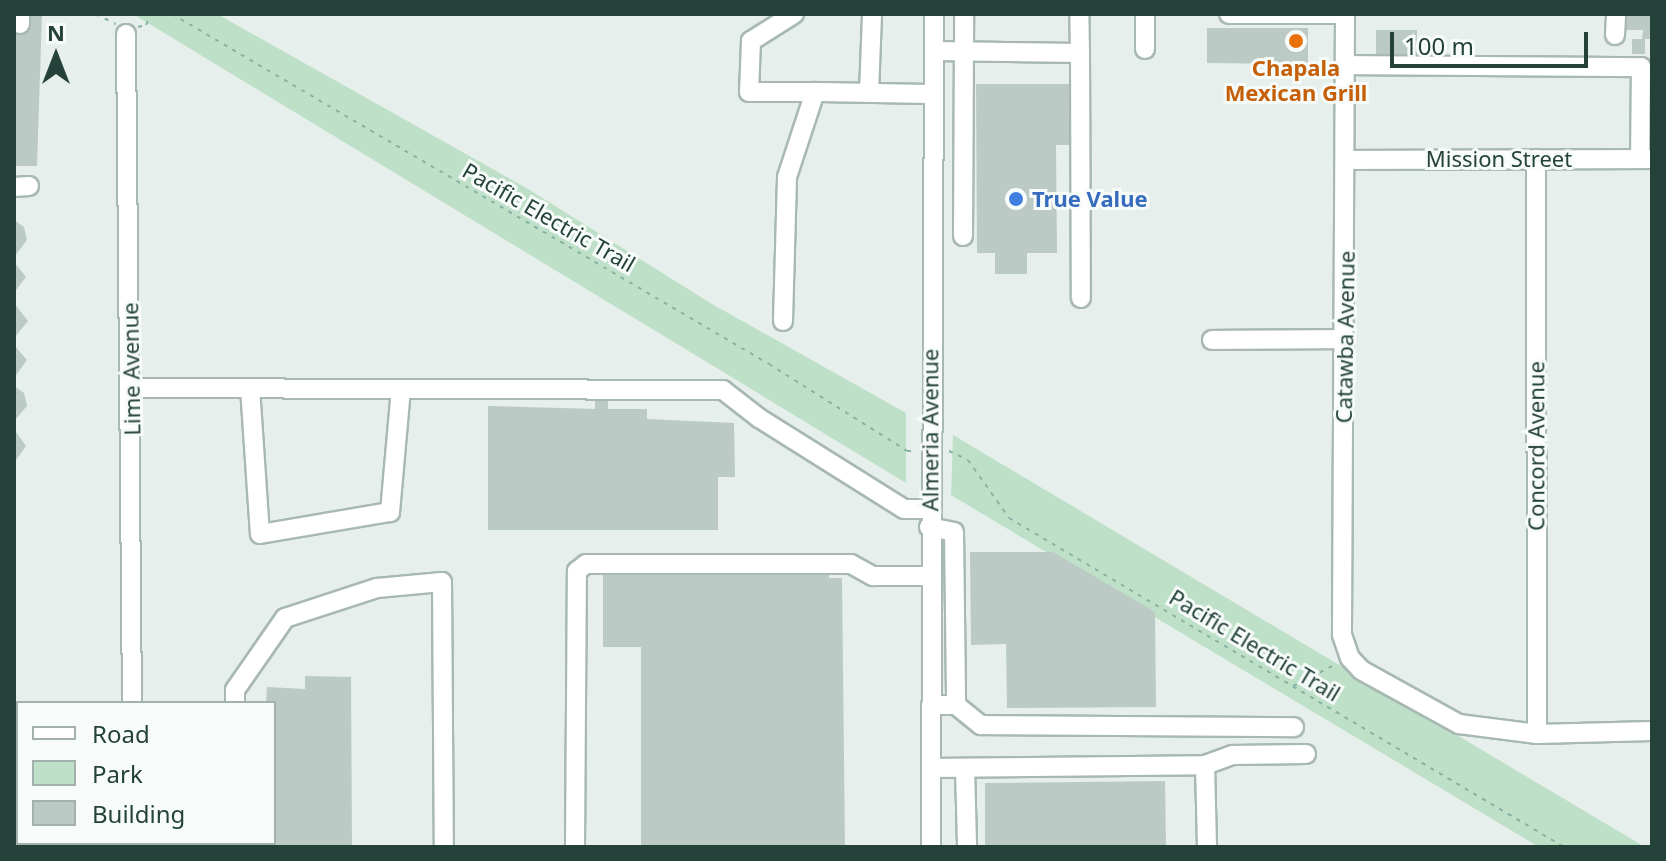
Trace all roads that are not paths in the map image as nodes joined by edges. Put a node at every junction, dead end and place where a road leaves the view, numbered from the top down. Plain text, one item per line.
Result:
1 (794, 14) edge
2 (872, 14) edge
3 (934, 14) edge
4 (964, 14) edge
5 (1079, 14) edge
6 (1145, 14) edge
7 (1229, 14) edge
8 (1345, 14) edge
9 (1616, 14) edge
10 (126, 34) dead end
11 (1615, 35) dead end
12 (1145, 49) dead end
13 (934, 51) junction
14 (963, 51) junction
15 (1080, 53) junction
16 (1345, 65) junction
17 (815, 92) junction
18 (869, 93) junction
19 (934, 94) junction
20 (934, 157) junction
21 (963, 157) junction
22 (1536, 159) junction
23 (1646, 159) edge
24 (1346, 160) junction
25 (963, 236) dead end
26 (1081, 298) dead end
27 (783, 321) dead end
28 (1345, 339) junction
29 (1212, 340) dead end
30 (132, 388) junction
31 (250, 388) junction
32 (401, 389) junction
33 (929, 518) junction
34 (930, 576) junction
35 (132, 701) edge
36 (235, 701) edge
37 (931, 705) junction
38 (956, 705) junction
39 (1294, 727) dead end
40 (1652, 731) edge
41 (1537, 734) junction
42 (1306, 754) dead end
43 (1205, 765) junction
44 (931, 768) junction
45 (965, 768) junction
46 (444, 847) edge
47 (575, 847) edge
48 (931, 847) edge
49 (967, 847) edge
50 (1207, 847) edge

1 - 17 street
2 - 18 street
3 - 13 street, Almeria Avenue
4 - 14 street
5 - 15 street
6 - 12 street
7 - 8 street
8 - 16 street, Catawba Avenue
9 - 11 street
10 - 30 street, Lime Avenue
13 - 14 street
13 - 19 street, Almeria Avenue
14 - 15 street
14 - 21 street
15 - 26 street
16 - 23 street
16 - 24 street, Catawba Avenue
17 - 18 street
17 - 27 street
18 - 19 street
19 - 20 street, Almeria Avenue
20 - 21 street
20 - 33 street, Almeria Avenue
21 - 25 street
22 - 23 street, Mission Street
22 - 24 street, Mission Street
22 - 41 street, Concord Avenue
24 - 28 street, Catawba Avenue
28 - 29 street
28 - 41 street, Catawba Avenue
30 - 31 street
30 - 35 street, Lime Avenue
31 - 32 street
31 - 32 street
32 - 33 street
33 - 34 street, Almeria Avenue
33 - 38 street
34 - 37 street, Almeria Avenue
34 - 47 street
36 - 46 street
37 - 38 street
37 - 44 street, Almeria Avenue
38 - 39 street
40 - 41 street
42 - 43 street
43 - 45 street
43 - 50 street
44 - 45 street
44 - 48 street, Almeria Avenue
45 - 49 street

